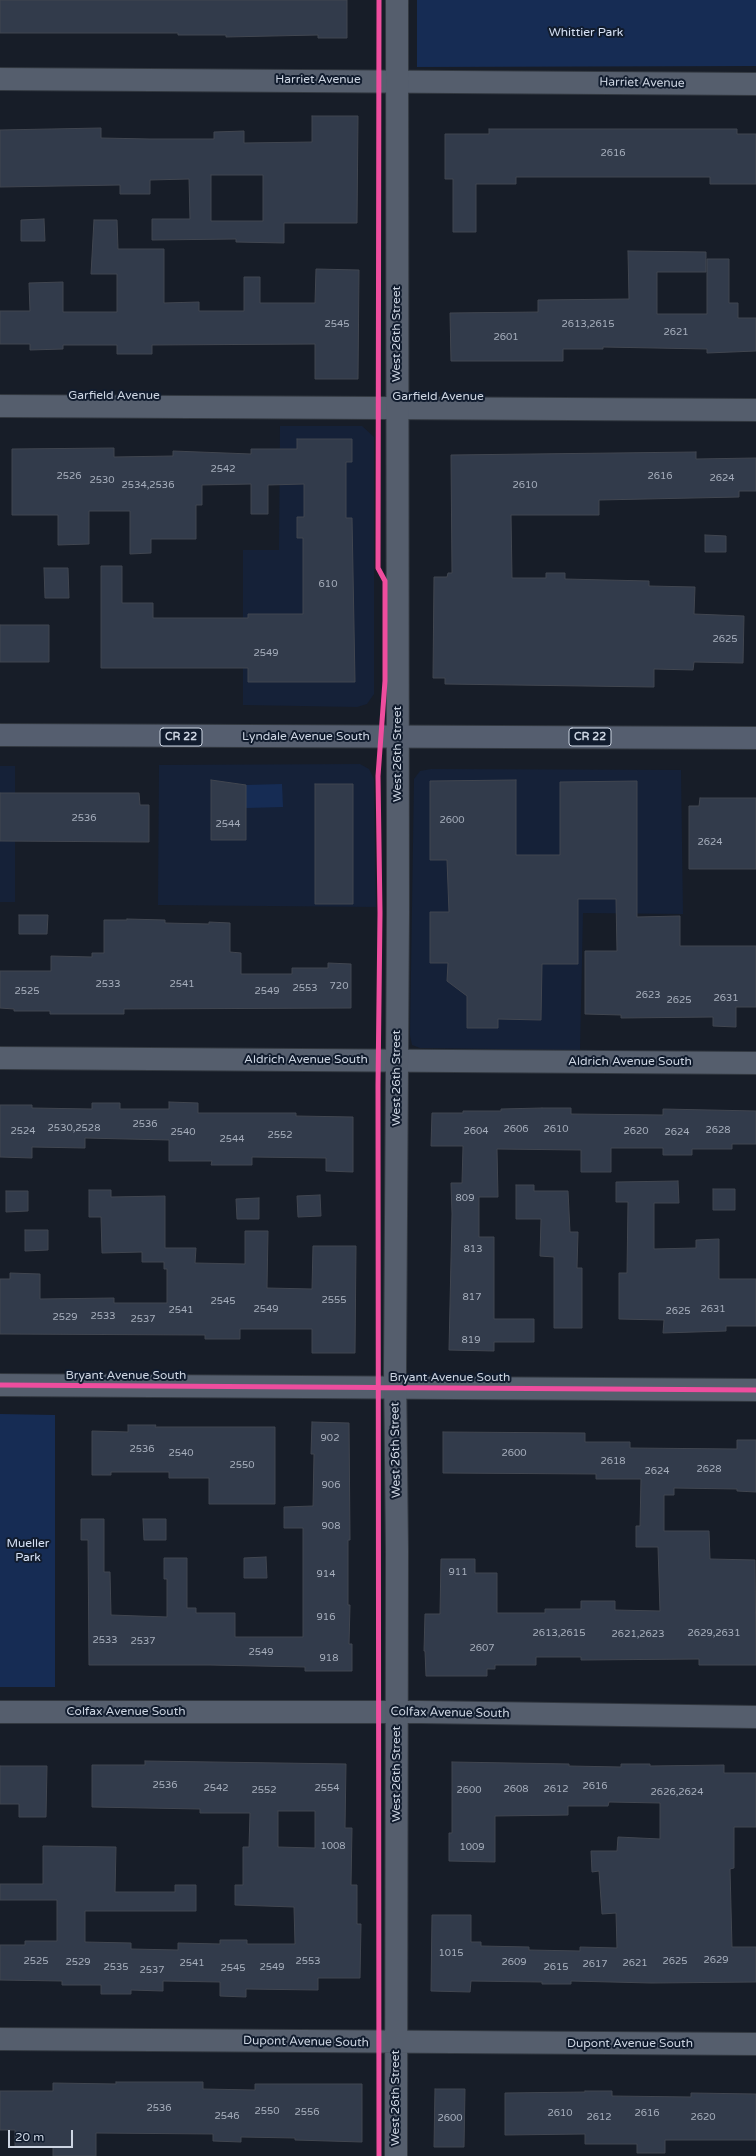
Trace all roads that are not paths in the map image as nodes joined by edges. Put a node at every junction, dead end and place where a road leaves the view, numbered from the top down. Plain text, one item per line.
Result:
1 (397, 0) edge
2 (0, 79) edge
3 (396, 80) junction
4 (756, 84) edge
5 (0, 406) edge
6 (398, 407) junction
7 (756, 410) edge
8 (0, 735) edge
9 (398, 736) junction
10 (756, 738) edge
11 (0, 1058) edge
12 (398, 1061) junction
13 (756, 1063) edge
14 (0, 1385) edge
15 (395, 1387) junction
16 (756, 1390) edge
17 (0, 1712) edge
18 (397, 1712) junction
19 (756, 1717) edge
20 (0, 2039) edge
21 (396, 2043) junction
22 (756, 2044) edge
23 (396, 2156) edge

1 - 3 street, West 26th Street
2 - 3 street, Harriet Avenue
3 - 4 street, Harriet Avenue
3 - 6 street, West 26th Street
5 - 6 street, Garfield Avenue
6 - 7 street, Garfield Avenue
6 - 9 street, West 26th Street
8 - 9 main road, Lyndale Avenue South / CR 22
9 - 10 main road, Lyndale Avenue South / CR 22
9 - 12 street, West 26th Street
11 - 12 street, Aldrich Avenue South
12 - 13 street, Aldrich Avenue South
12 - 15 street, West 26th Street
14 - 15 street, Bryant Avenue South
15 - 16 street, Bryant Avenue South
15 - 18 street, West 26th Street
17 - 18 street, Colfax Avenue South
18 - 19 street, Colfax Avenue South
18 - 21 street, West 26th Street
20 - 21 street, Dupont Avenue South
21 - 22 street, Dupont Avenue South
21 - 23 street, West 26th Street

